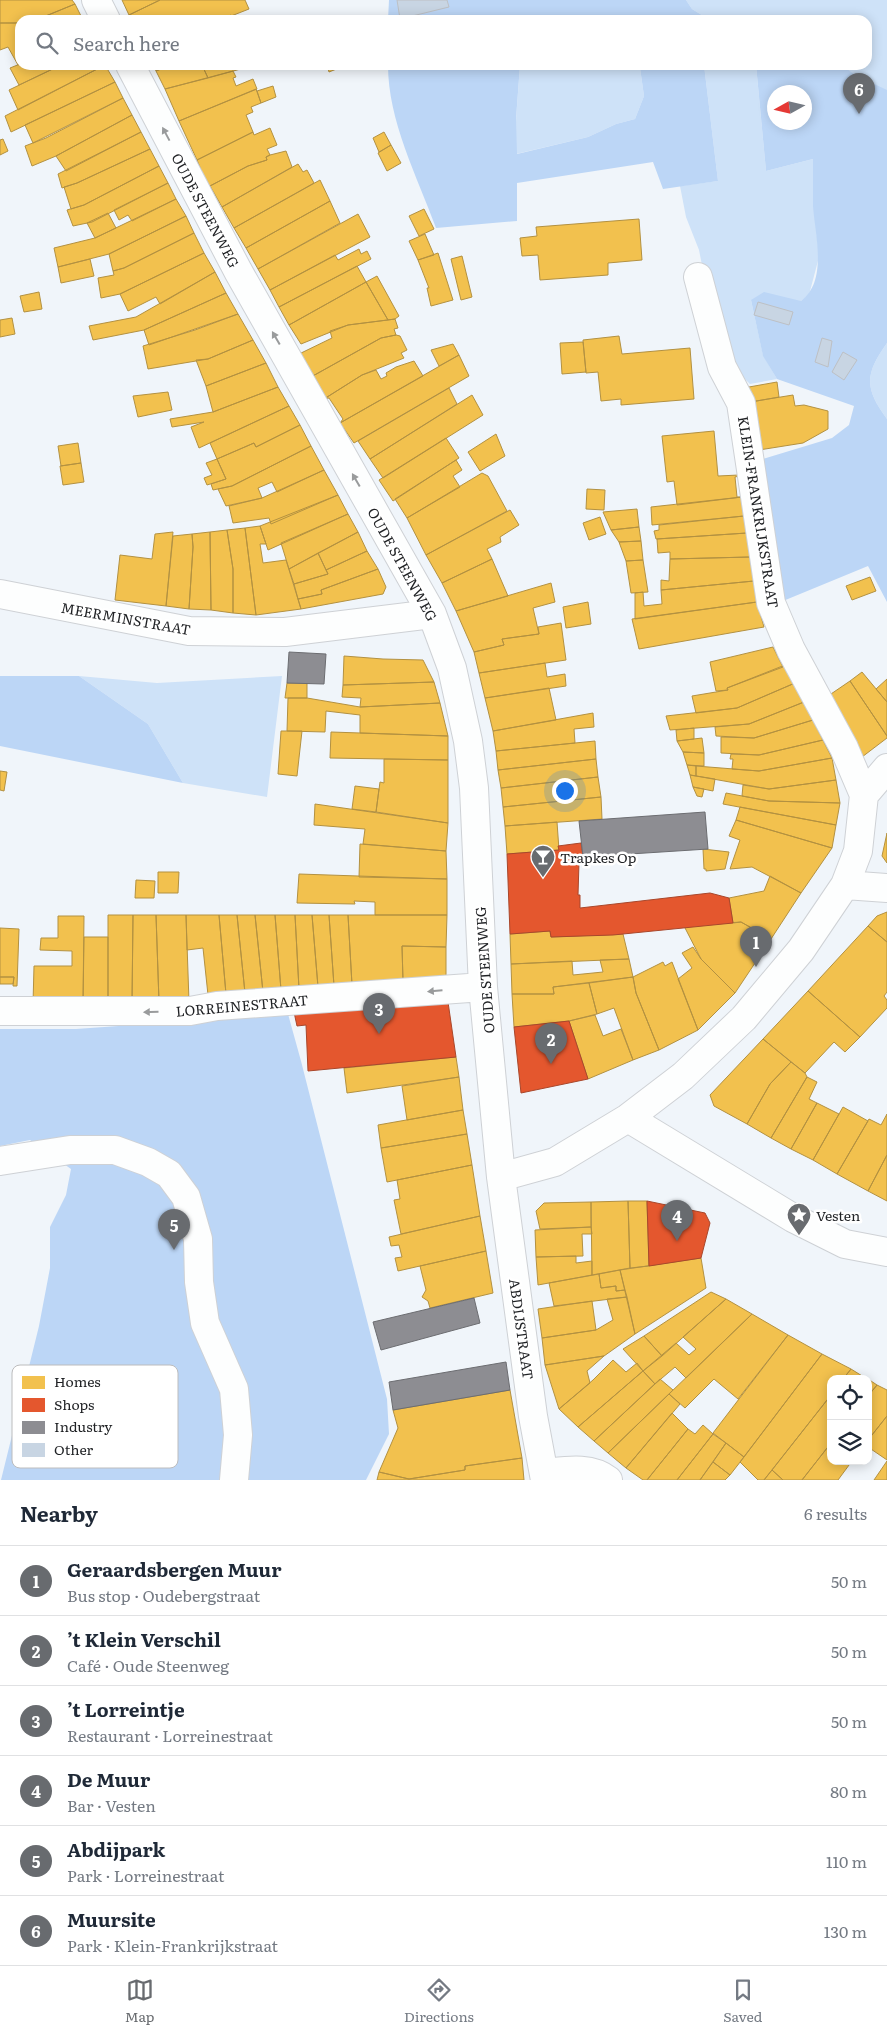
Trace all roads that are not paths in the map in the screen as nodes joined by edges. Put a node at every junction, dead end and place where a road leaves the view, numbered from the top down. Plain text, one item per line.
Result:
1 (96, 0) edge
2 (104, 15) edge
3 (133, 70) edge
4 (698, 277) dead end
5 (0, 594) edge
6 (432, 614) junction
7 (887, 768) edge
8 (864, 795) junction
9 (844, 885) junction
10 (887, 888) edge
11 (483, 987) junction
12 (0, 1011) edge
13 (628, 1118) junction
14 (0, 1161) edge
15 (501, 1177) junction
16 (887, 1252) edge
17 (544, 1476) edge
18 (234, 1480) edge
19 (608, 1480) edge

1 - 2 street
6 -> 3 street, OUDE STEENWEG
4 - 8 street, KLEIN-FRANKRIJKSTRAAT
5 - 6 street, MEERMINSTRAAT
6 - 11 street, OUDE STEENWEG
7 - 8 street
8 - 9 street
9 - 10 street
9 - 13 street
11 -> 12 street, LORREINESTRAAT
11 - 15 street, OUDE STEENWEG
13 - 15 street
13 - 16 street
14 - 18 street
15 - 17 street, ABDIJSTRAAT
17 - 19 street

